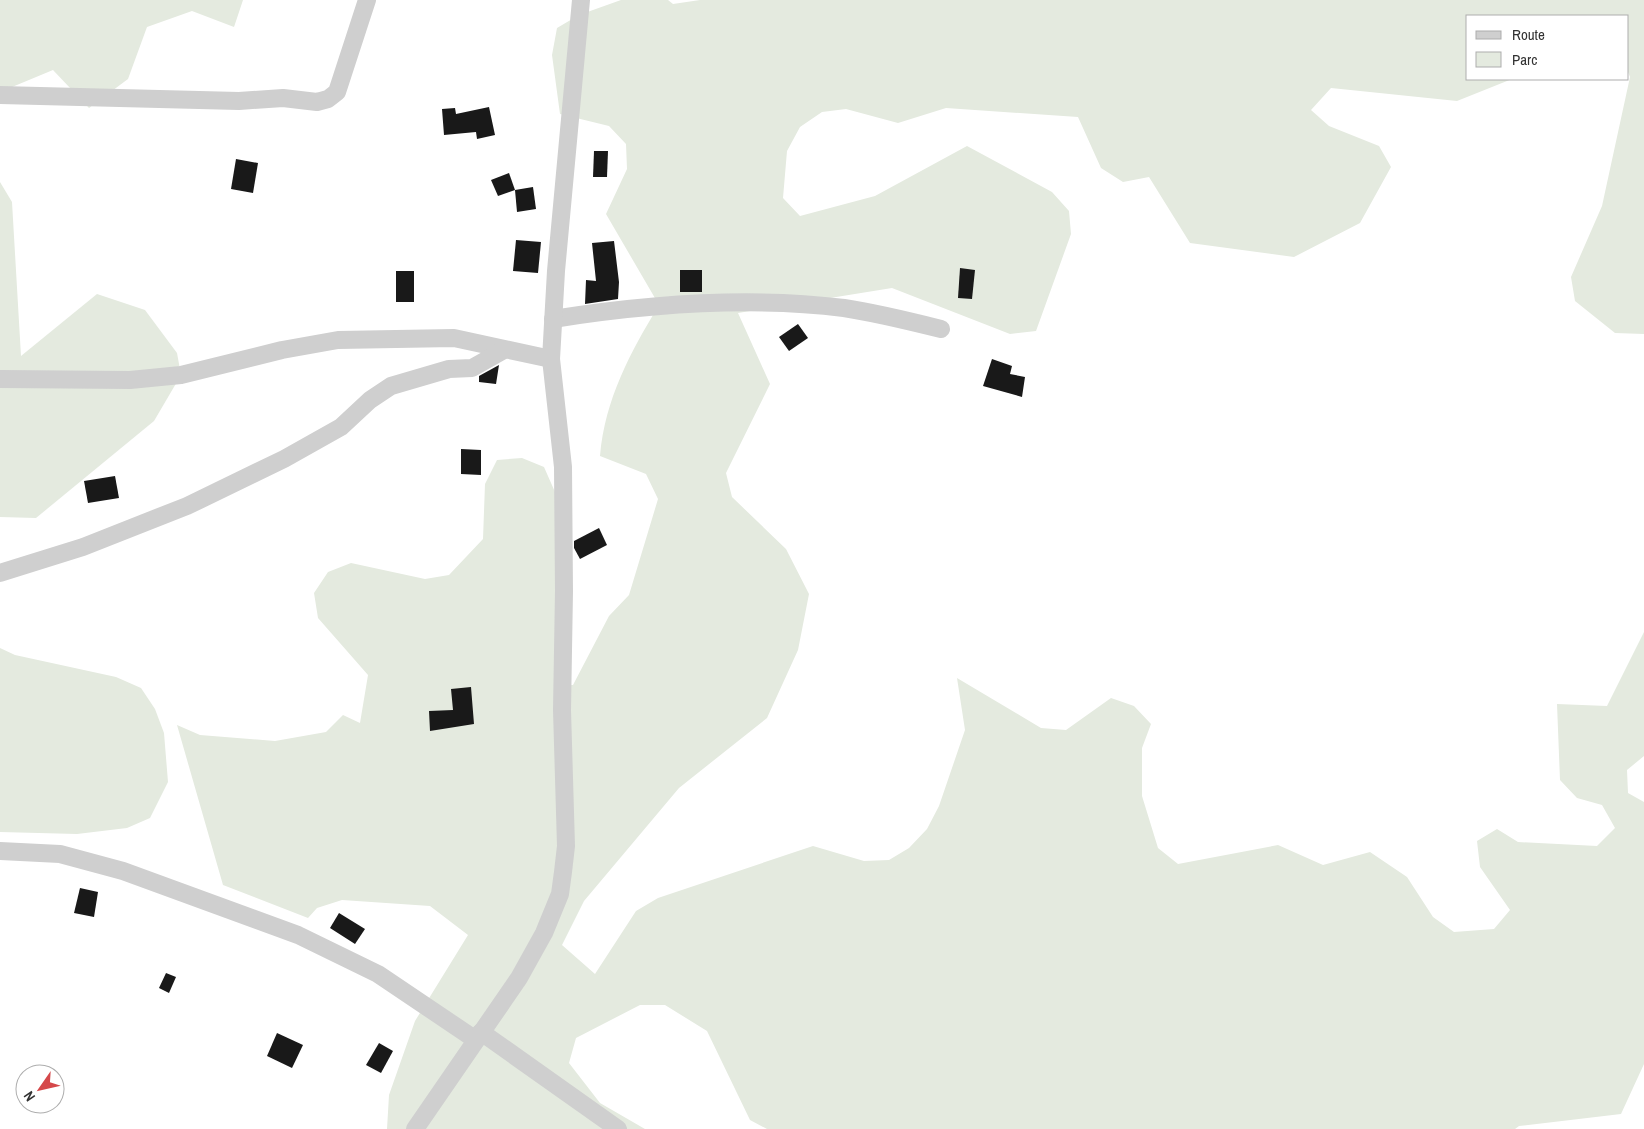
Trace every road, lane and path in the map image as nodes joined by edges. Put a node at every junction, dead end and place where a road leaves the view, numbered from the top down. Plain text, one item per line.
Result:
1 (367, 0) edge
2 (581, 0) edge
3 (0, 95) edge
4 (553, 319) junction
5 (941, 328) dead end
6 (504, 350) junction
7 (551, 358) junction
8 (0, 379) edge
9 (0, 573) edge
10 (0, 851) edge
11 (479, 1036) junction
12 (415, 1129) edge
13 (618, 1129) edge

1 - 3 street
2 - 4 street
4 - 5 street
4 - 7 street
6 - 7 street
6 - 8 street
6 - 9 street
7 - 11 street
10 - 11 street
11 - 12 street
11 - 13 street

